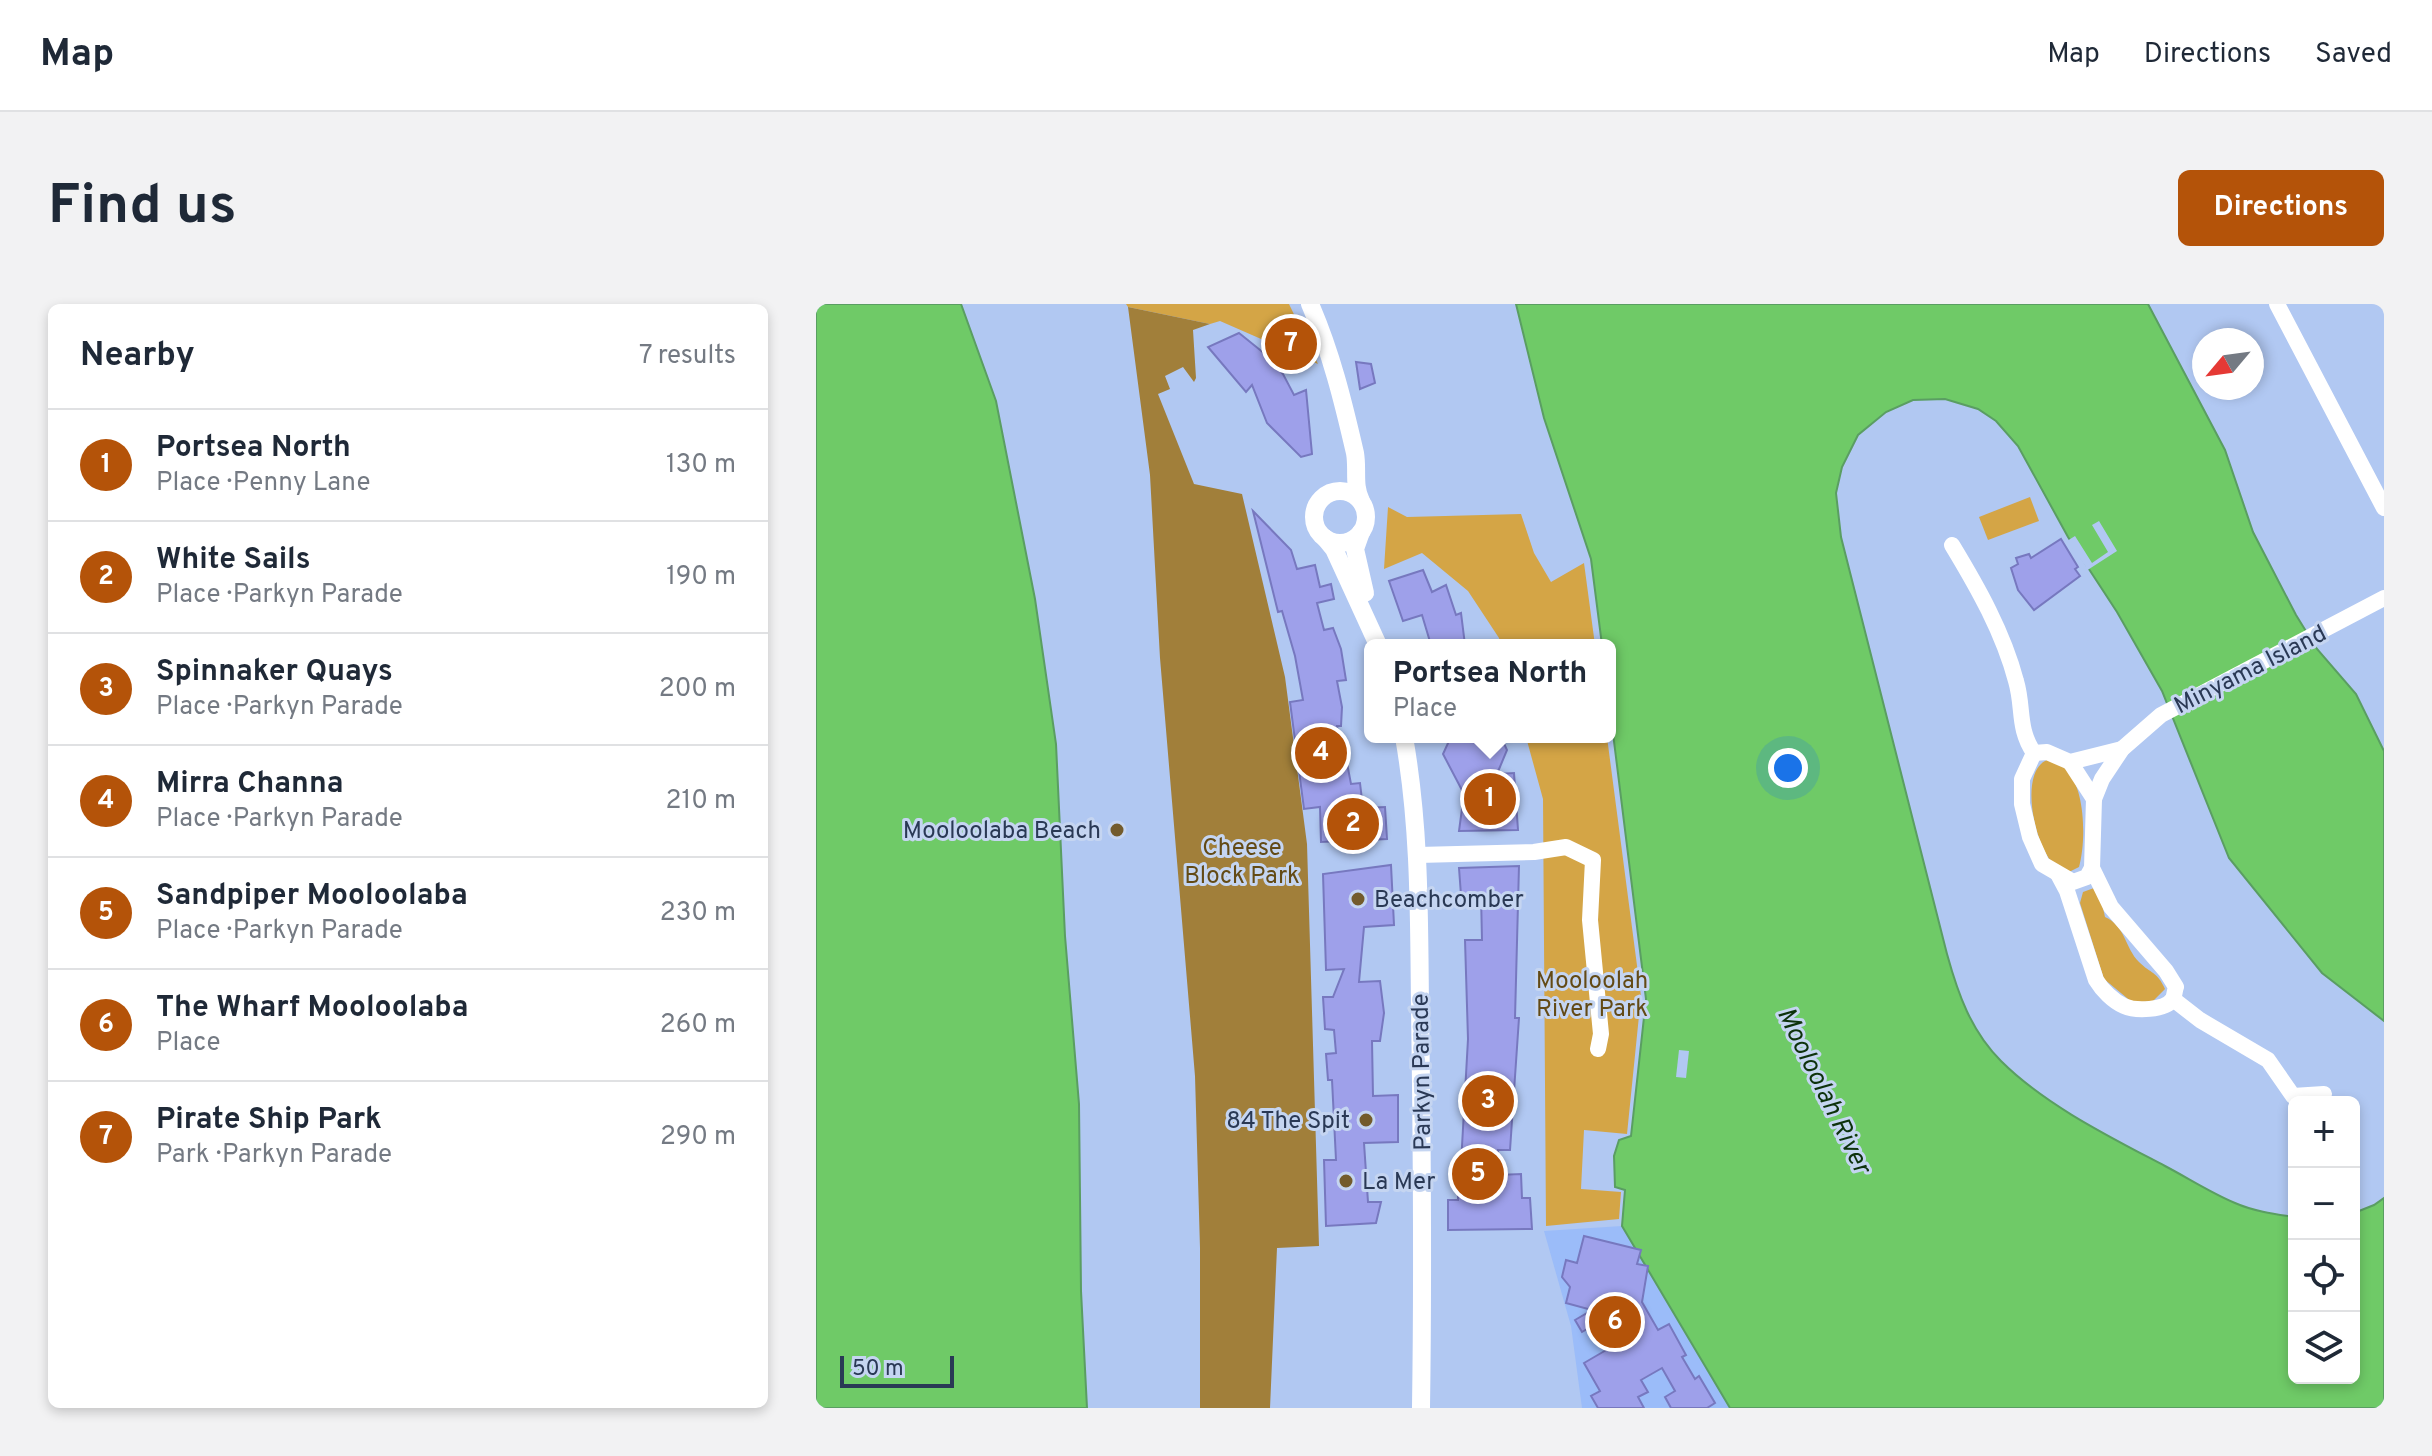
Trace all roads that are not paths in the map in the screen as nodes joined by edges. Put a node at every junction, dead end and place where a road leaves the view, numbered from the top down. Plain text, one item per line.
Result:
1 (1310, 304) edge
2 (2277, 304) edge
3 (1348, 429) junction
4 (1331, 492) junction
5 (1361, 501) junction
6 (2384, 508) edge
7 (1361, 532) junction
8 (1325, 538) junction
9 (1952, 545) dead end
10 (2384, 598) edge
11 (1376, 639) edge
12 (1376, 639) edge
13 (1405, 743) edge
14 (2122, 749) junction
15 (2034, 753) junction
16 (2070, 762) junction
17 (2094, 799) junction
18 (1418, 855) junction
19 (2092, 868) junction
20 (2059, 876) junction
21 (2173, 999) junction
22 (1598, 1049) dead end
23 (2324, 1094) dead end
24 (1421, 1408) edge

1 - 3 street
2 - 6 street
3 - 4 street
3 - 5 street
4 - 5 street
4 - 8 street
5 - 7 street
7 - 8 street
7 - 12 street
8 - 11 street
9 - 15 street
10 - 14 street, Minyama Island
13 - 18 street, Parkyn Parade
14 - 16 street, Minyama Island
14 - 17 street, Minyama Island
15 - 16 street, Minyama Island
15 - 20 street
16 - 17 street
17 - 19 street, Minyama Island
18 - 22 street
18 - 24 street, Parkyn Parade
19 - 20 street
19 - 21 street, Minyama Island
20 - 21 street
21 - 23 street, Minyama Island

